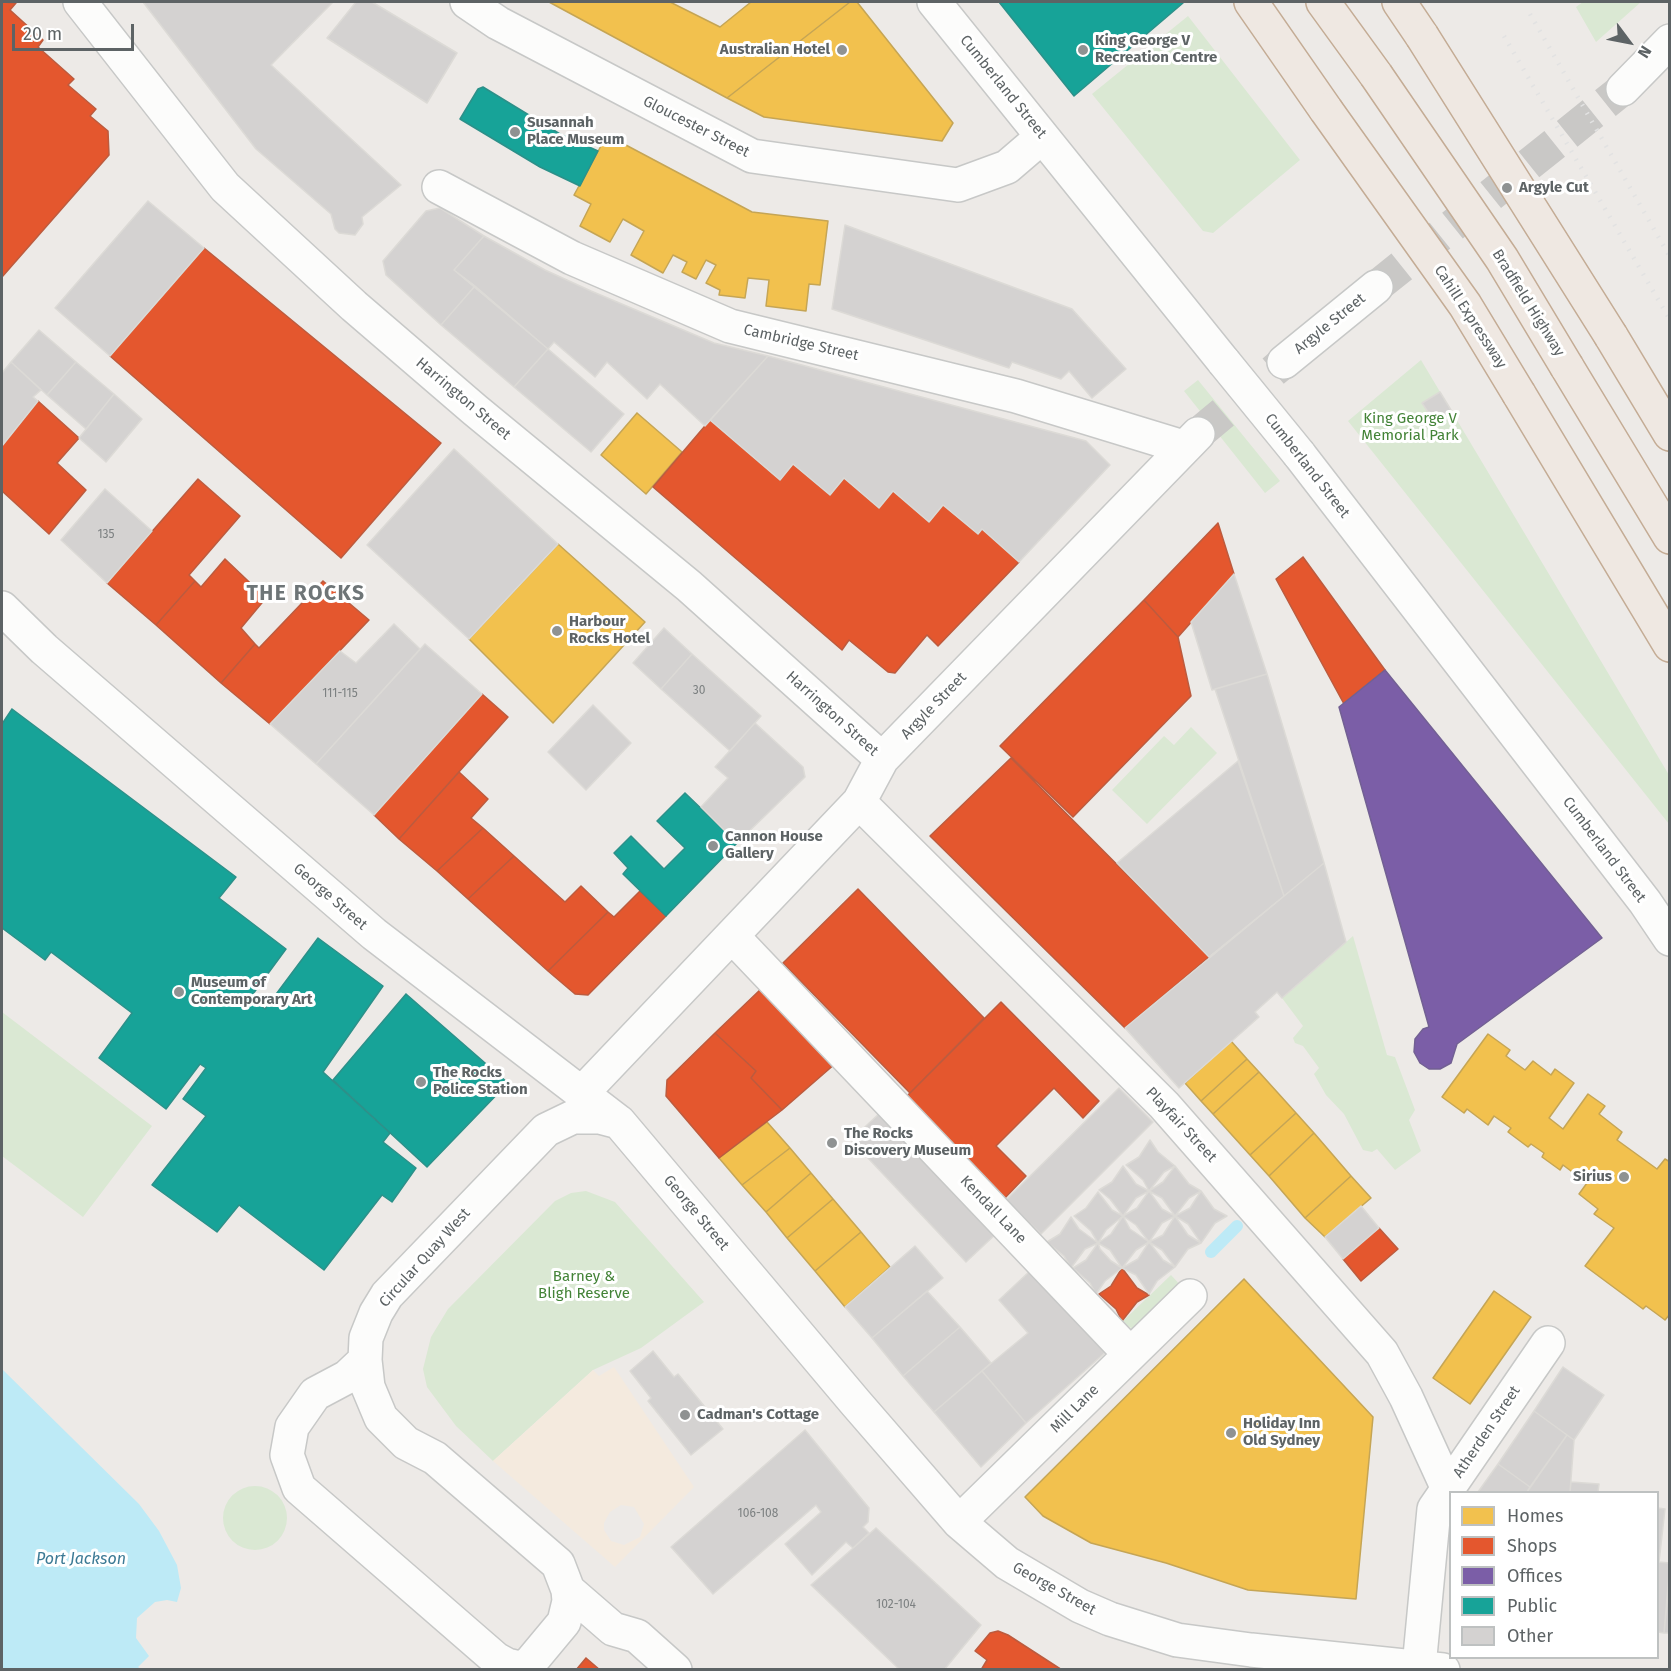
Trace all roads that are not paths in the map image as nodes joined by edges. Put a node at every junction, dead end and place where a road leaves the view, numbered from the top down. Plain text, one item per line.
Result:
1 (80, 2) edge
2 (467, 2) edge
3 (934, 2) edge
4 (1251, 2) edge
5 (1323, 2) edge
6 (1399, 2) edge
7 (1408, 2) edge
8 (1422, 36) junction
9 (1670, 41) edge
10 (1623, 89) tunnel mouth
11 (1042, 137) junction
12 (439, 187) dead end
13 (1376, 287) tunnel mouth
14 (1284, 362) tunnel mouth
15 (1670, 434) edge
16 (1191, 440) joint
17 (1670, 537) edge
18 (2, 608) edge
19 (1670, 645) edge
20 (882, 759) junction
21 (859, 802) junction
22 (732, 936) junction
23 (1670, 939) edge
24 (583, 1092) junction
25 (619, 1122) junction
26 (1190, 1296) dead end
27 (1548, 1343) dead end
28 (1130, 1354) junction
29 (365, 1360) junction
30 (1448, 1489) junction
31 (959, 1522) junction
32 (568, 1590) junction
33 (1250, 1660) edge
34 (1431, 1668) edge
35 (675, 1670) edge

1 - 20 street, Harrington Street
2 - 11 street, Gloucester Street
3 - 11 street, Cumberland Street
4 - 19 highway, Cahill Expressway, bridge
5 - 17 highway, Bradfield Highway, bridge
6 - 8 highway
7 - 8 highway
8 - 15 highway, bridge
9 - 10 street
11 - 23 street, Cumberland Street, bridge
12 - 16 street, Cambridge Street
13 - 14 street, Argyle Street
16 - 20 street, Argyle Street
18 - 24 street, George Street
20 - 21 street, Argyle Street
21 - 22 street, Argyle Street
21 - 30 street, Playfair Street
22 - 24 street, Argyle Street
22 - 28 street, Kendall Lane
24 - 25 street, George Street
25 - 29 street, Circular Quay West
25 - 31 street, George Street
26 - 28 street, Mill Lane
27 - 30 street, Atherden Street
28 - 31 street, Mill Lane
29 - 32 street, Circular Quay West
29 - 32 street
30 - 34 street, Atherden Street
31 - 33 street, George Street
32 - 35 street, Circular Quay West
33 - 34 street, George Street

